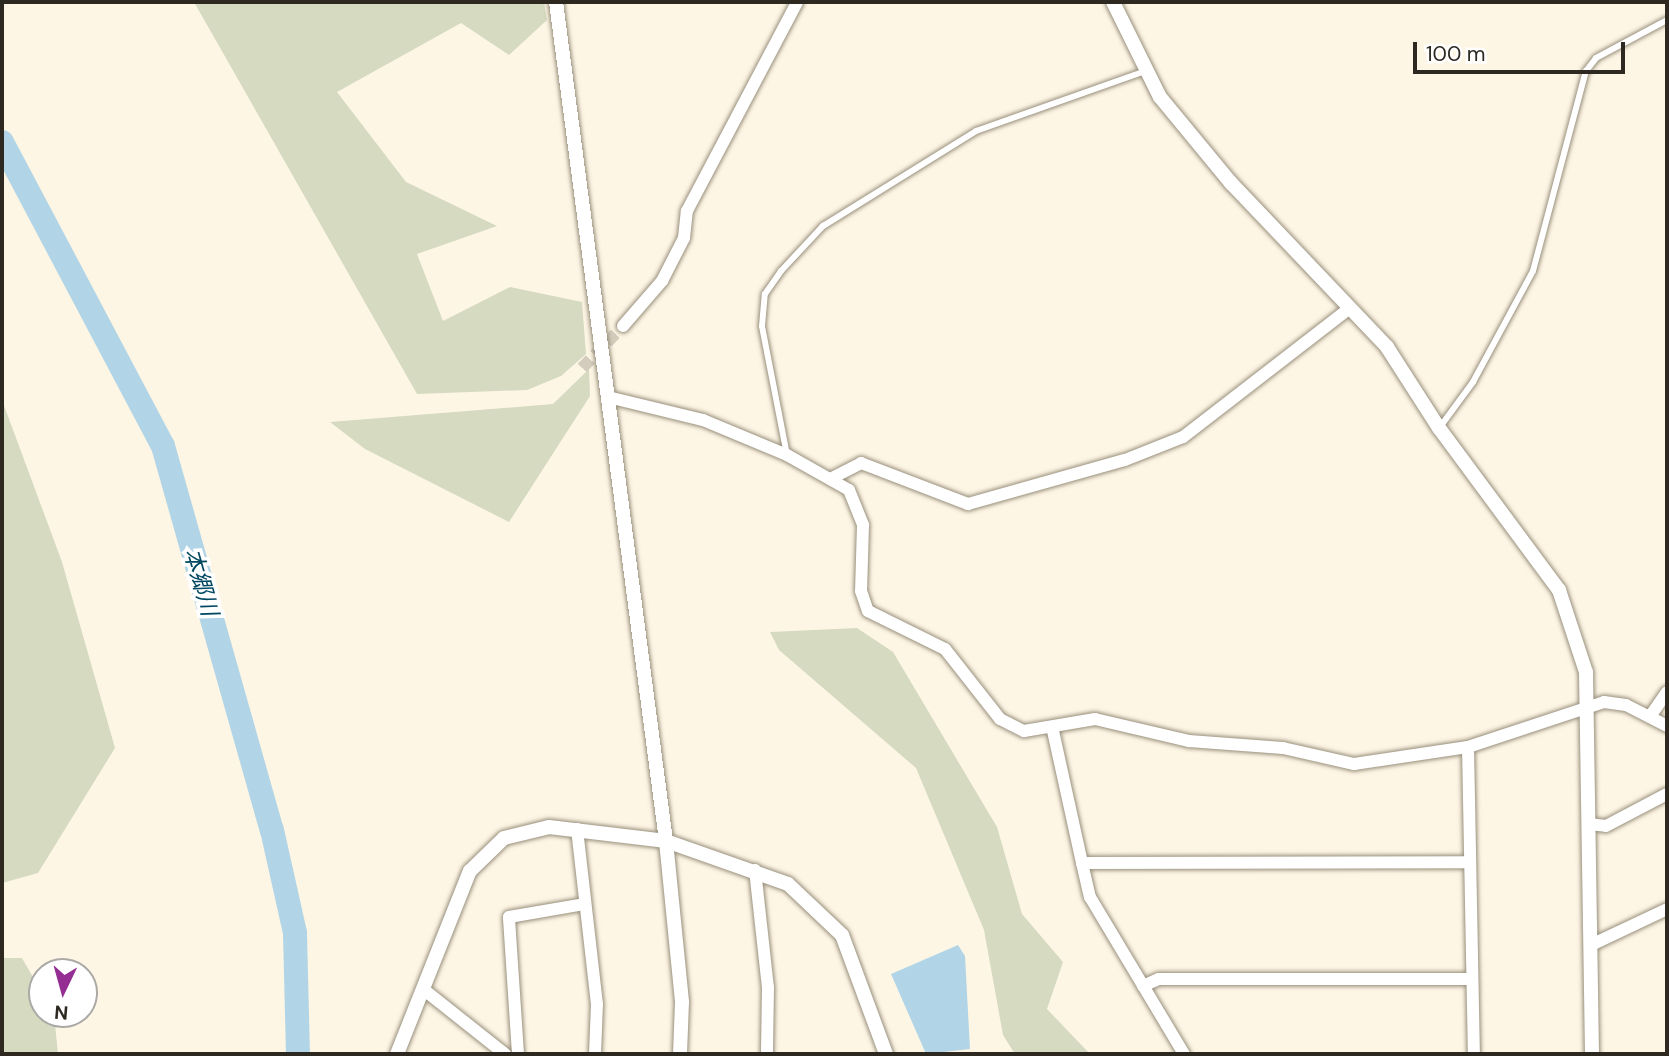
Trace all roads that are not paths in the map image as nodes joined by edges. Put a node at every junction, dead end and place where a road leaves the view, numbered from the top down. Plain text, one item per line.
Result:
1 (556, 2) edge
2 (797, 2) edge
3 (1113, 2) edge
4 (1667, 20) edge
5 (1145, 71) junction
6 (1350, 308) junction
7 (623, 326) tunnel mouth
8 (608, 397) junction
9 (1438, 428) junction
10 (787, 455) junction
11 (832, 478) junction
12 (1667, 691) edge
13 (1587, 704) junction
14 (1651, 715) junction
15 (1667, 726) edge
16 (1053, 731) junction
17 (1468, 747) junction
18 (1667, 794) edge
19 (1588, 824) junction
20 (577, 829) junction
21 (666, 841) junction
22 (1469, 862) junction
23 (1082, 863) junction
24 (755, 870) junction
25 (584, 904) junction
26 (1667, 909) edge
27 (1591, 945) junction
28 (1472, 979) junction
29 (1143, 986) junction
30 (423, 989) junction
31 (397, 1054) edge
32 (505, 1054) edge
33 (519, 1054) edge
34 (595, 1054) edge
35 (680, 1054) edge
36 (766, 1054) edge
37 (886, 1054) edge
38 (1184, 1054) edge
39 (1474, 1054) edge
40 (1592, 1054) edge

1 - 8 street
2 - 7 street
3 - 5 street
4 - 9 lane
5 - 6 street
5 - 10 lane
6 - 9 street
6 - 11 street
8 - 10 street
8 - 21 street
9 - 13 street
10 - 11 street
11 - 16 street
12 - 14 street
13 - 14 street
13 - 17 street
13 - 19 street
14 - 15 street
16 - 17 street
16 - 23 street
17 - 22 street
18 - 19 street
19 - 27 street
20 - 21 street
20 - 25 street
20 - 30 street
21 - 24 street
21 - 35 street
22 - 23 street
22 - 28 street
23 - 29 street
24 - 36 street
24 - 37 street
25 - 33 street
25 - 34 street
26 - 27 street
27 - 40 street
28 - 29 street
28 - 39 street
29 - 38 street
30 - 31 street
30 - 32 street

